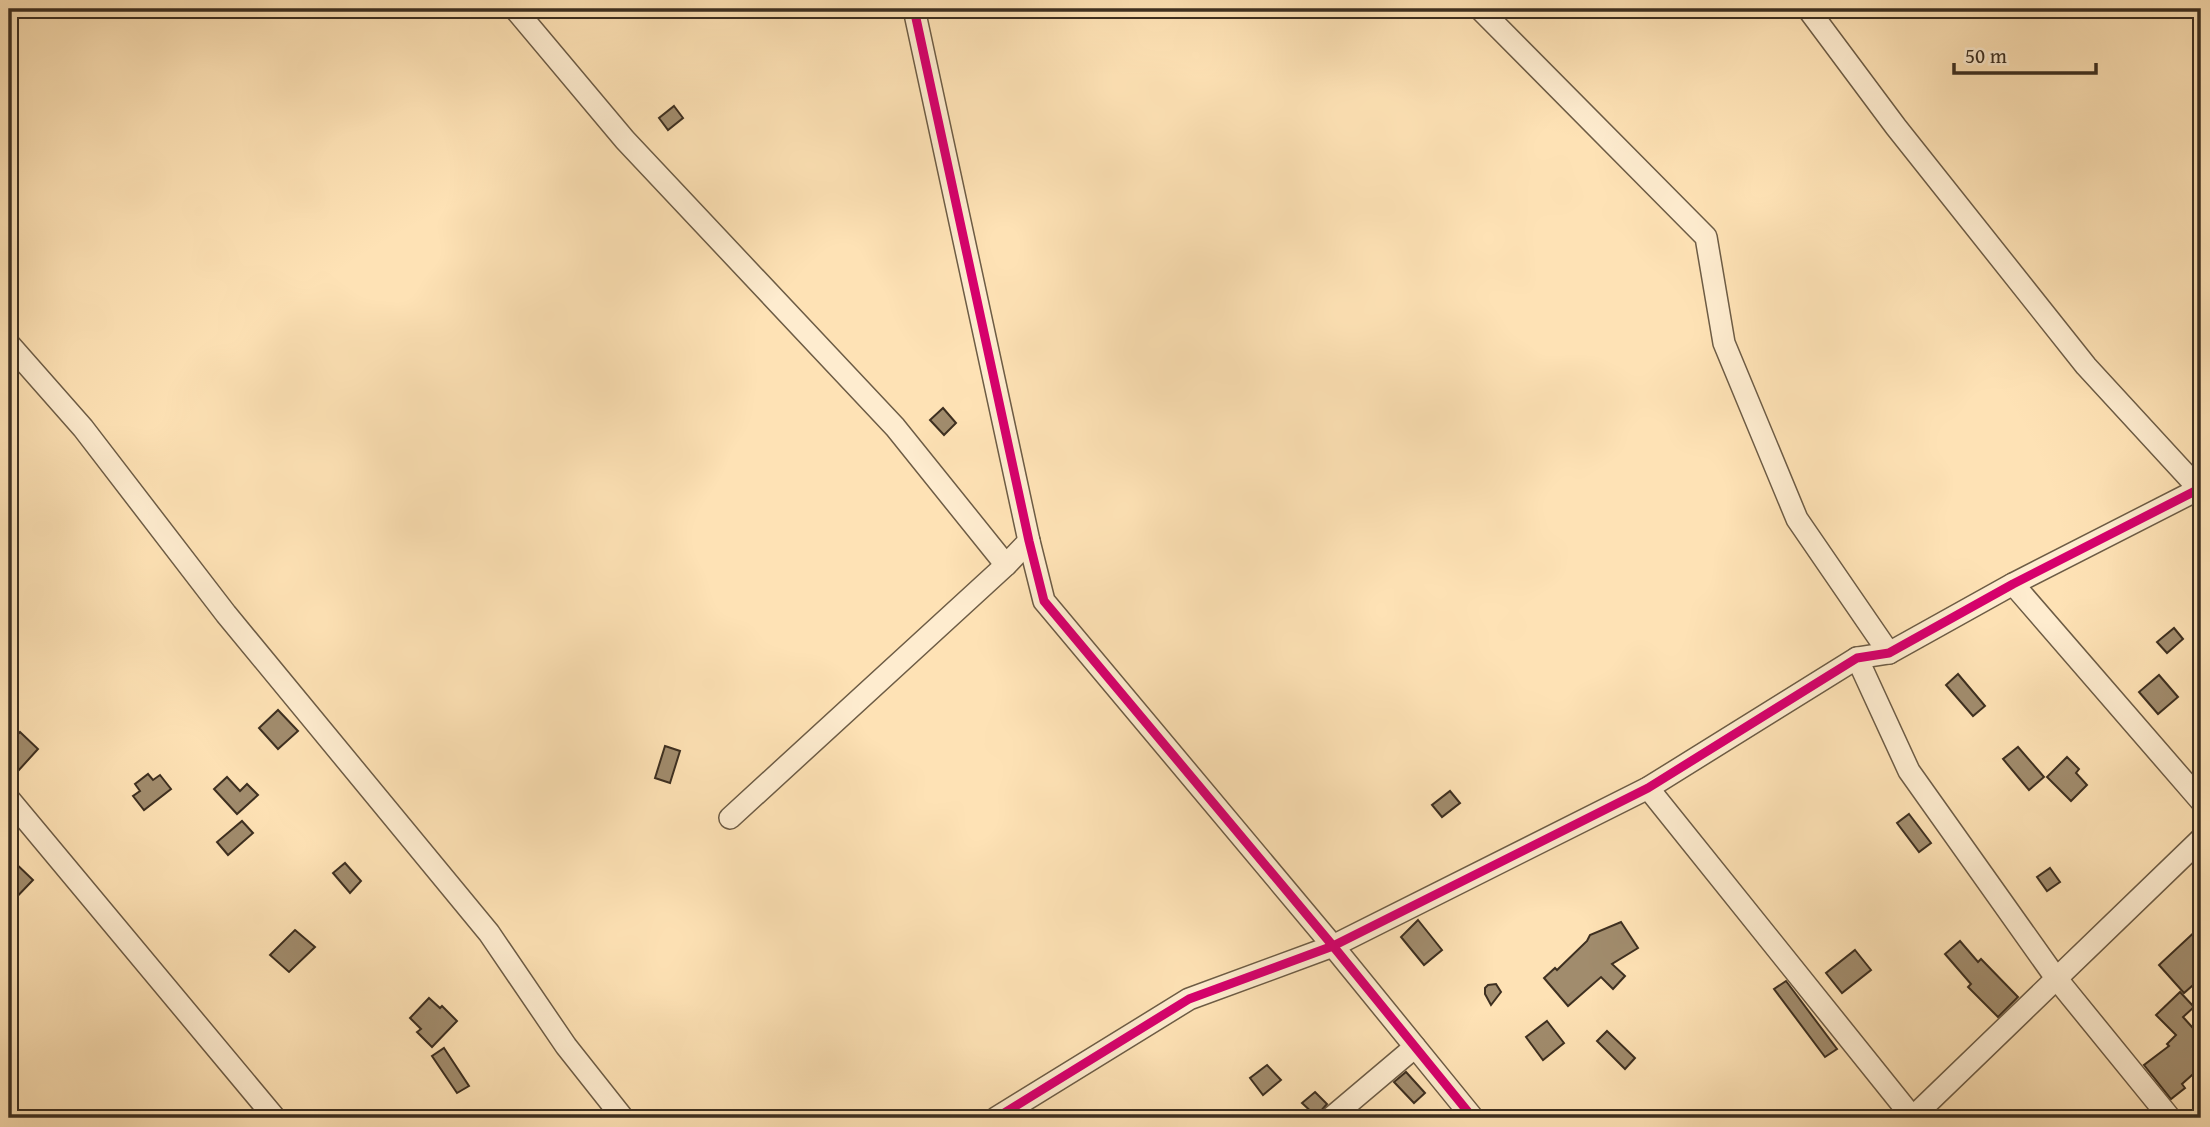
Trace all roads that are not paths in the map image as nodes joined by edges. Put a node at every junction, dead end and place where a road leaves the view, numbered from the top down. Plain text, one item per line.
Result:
1 (514, 9) edge
2 (914, 9) edge
3 (1480, 9) edge
4 (1808, 9) edge
5 (9, 344) edge
6 (2201, 490) edge
7 (1029, 541) junction
8 (1006, 565) junction
9 (2013, 584) junction
10 (1889, 653) junction
11 (1857, 658) junction
12 (1648, 788) junction
13 (9, 799) edge
14 (2201, 801) edge
15 (730, 818) dead end
16 (2201, 839) edge
17 (1333, 946) junction
18 (2056, 978) junction
19 (1415, 1047) junction
20 (1005, 1116) edge
21 (275, 1118) edge
22 (623, 1118) edge
23 (1331, 1118) edge
24 (1473, 1118) edge
25 (1913, 1118) edge
26 (2170, 1118) edge

1 - 8 street
2 - 7 street
3 - 10 street
4 - 6 street
5 - 22 street
6 - 9 street
7 - 8 street
7 - 17 street
8 - 15 street
9 - 10 street
9 - 14 street
10 - 11 street
11 - 12 street
11 - 18 street
12 - 17 street
12 - 25 street
13 - 21 street
16 - 18 street
17 - 19 street
17 - 20 street
18 - 25 street
18 - 26 street
19 - 23 street
19 - 24 street

